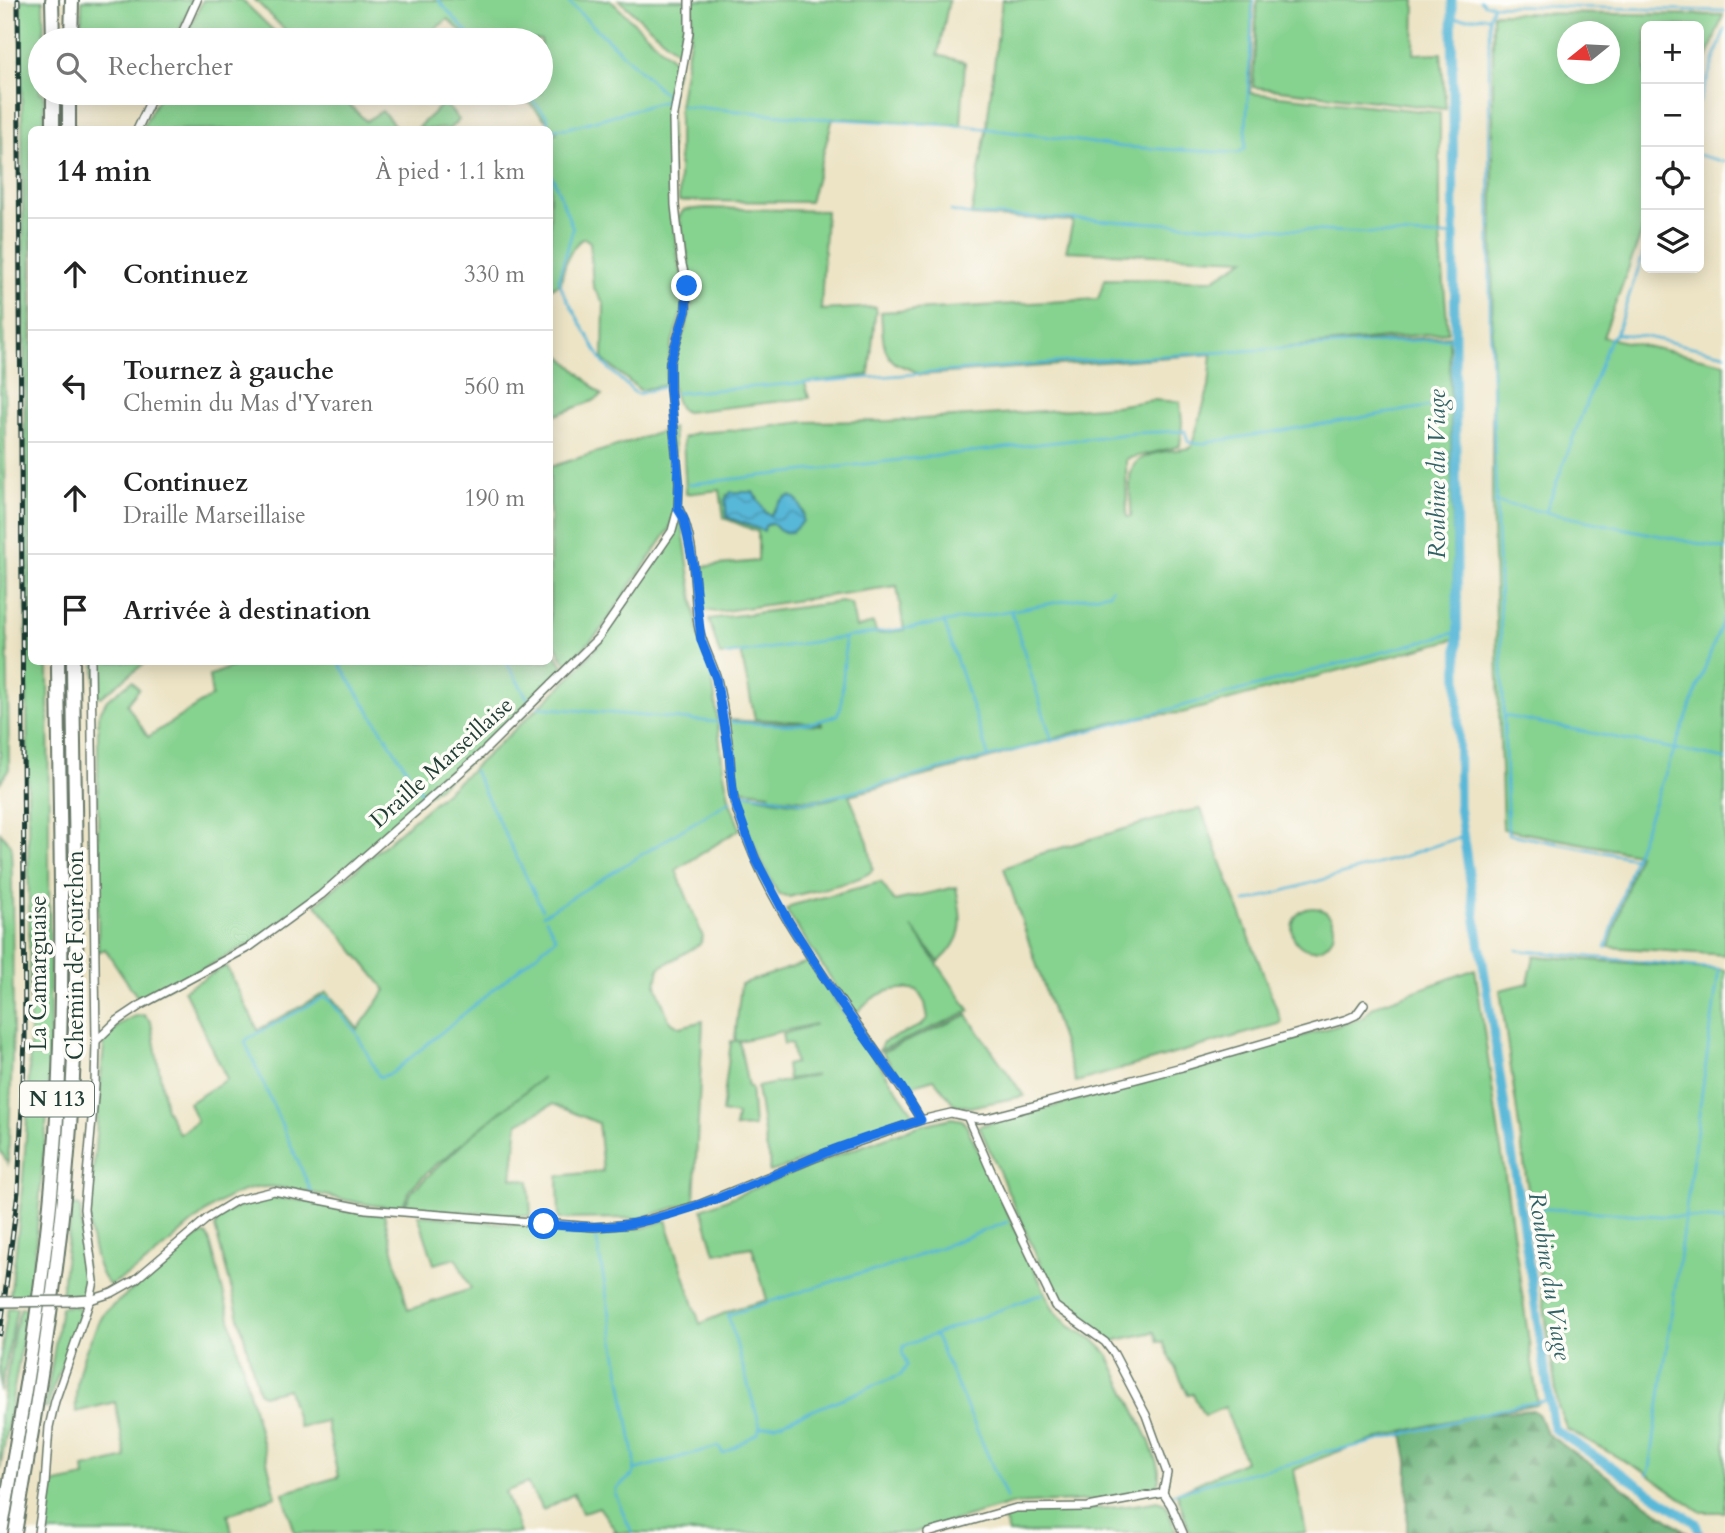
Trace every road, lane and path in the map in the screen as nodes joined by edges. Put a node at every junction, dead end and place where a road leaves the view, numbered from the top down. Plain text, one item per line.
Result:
1 (52, 0) edge
2 (70, 0) edge
3 (197, 0) edge
4 (689, 0) edge
5 (53, 28) edge
6 (69, 28) edge
7 (184, 28) edge
8 (53, 105) edge
9 (69, 105) edge
10 (148, 105) edge
11 (53, 126) edge
12 (69, 126) edge
13 (139, 126) edge
14 (678, 509) junction
15 (58, 665) edge
16 (73, 665) edge
17 (91, 665) edge
18 (1364, 1004) dead end
19 (96, 1041) junction
20 (967, 1116) junction
21 (921, 1120) junction
22 (90, 1300) junction
23 (0, 1302) edge
24 (1163, 1493) junction
25 (1, 1533) edge
26 (15, 1533) edge
27 (37, 1533) edge
28 (929, 1533) edge
29 (1183, 1533) edge

1 - 5 highway
2 - 6 highway
3 - 7 street
4 - 14 street, Draille Marseillaise
8 - 11 highway
9 - 12 highway
10 - 13 street
14 - 19 street, Draille Marseillaise
14 - 21 street
15 - 25 highway, La Camarguaise / N 113
16 - 26 highway, La Camarguaise / N 113
17 - 19 street, Chemin de Fourchon
18 - 20 street
19 - 22 street, Chemin de Fourchon
20 - 21 street
20 - 24 street
21 - 22 street
22 - 23 street, bridge
22 - 27 street, Chemin de Fourchon
24 - 28 street
24 - 29 street

